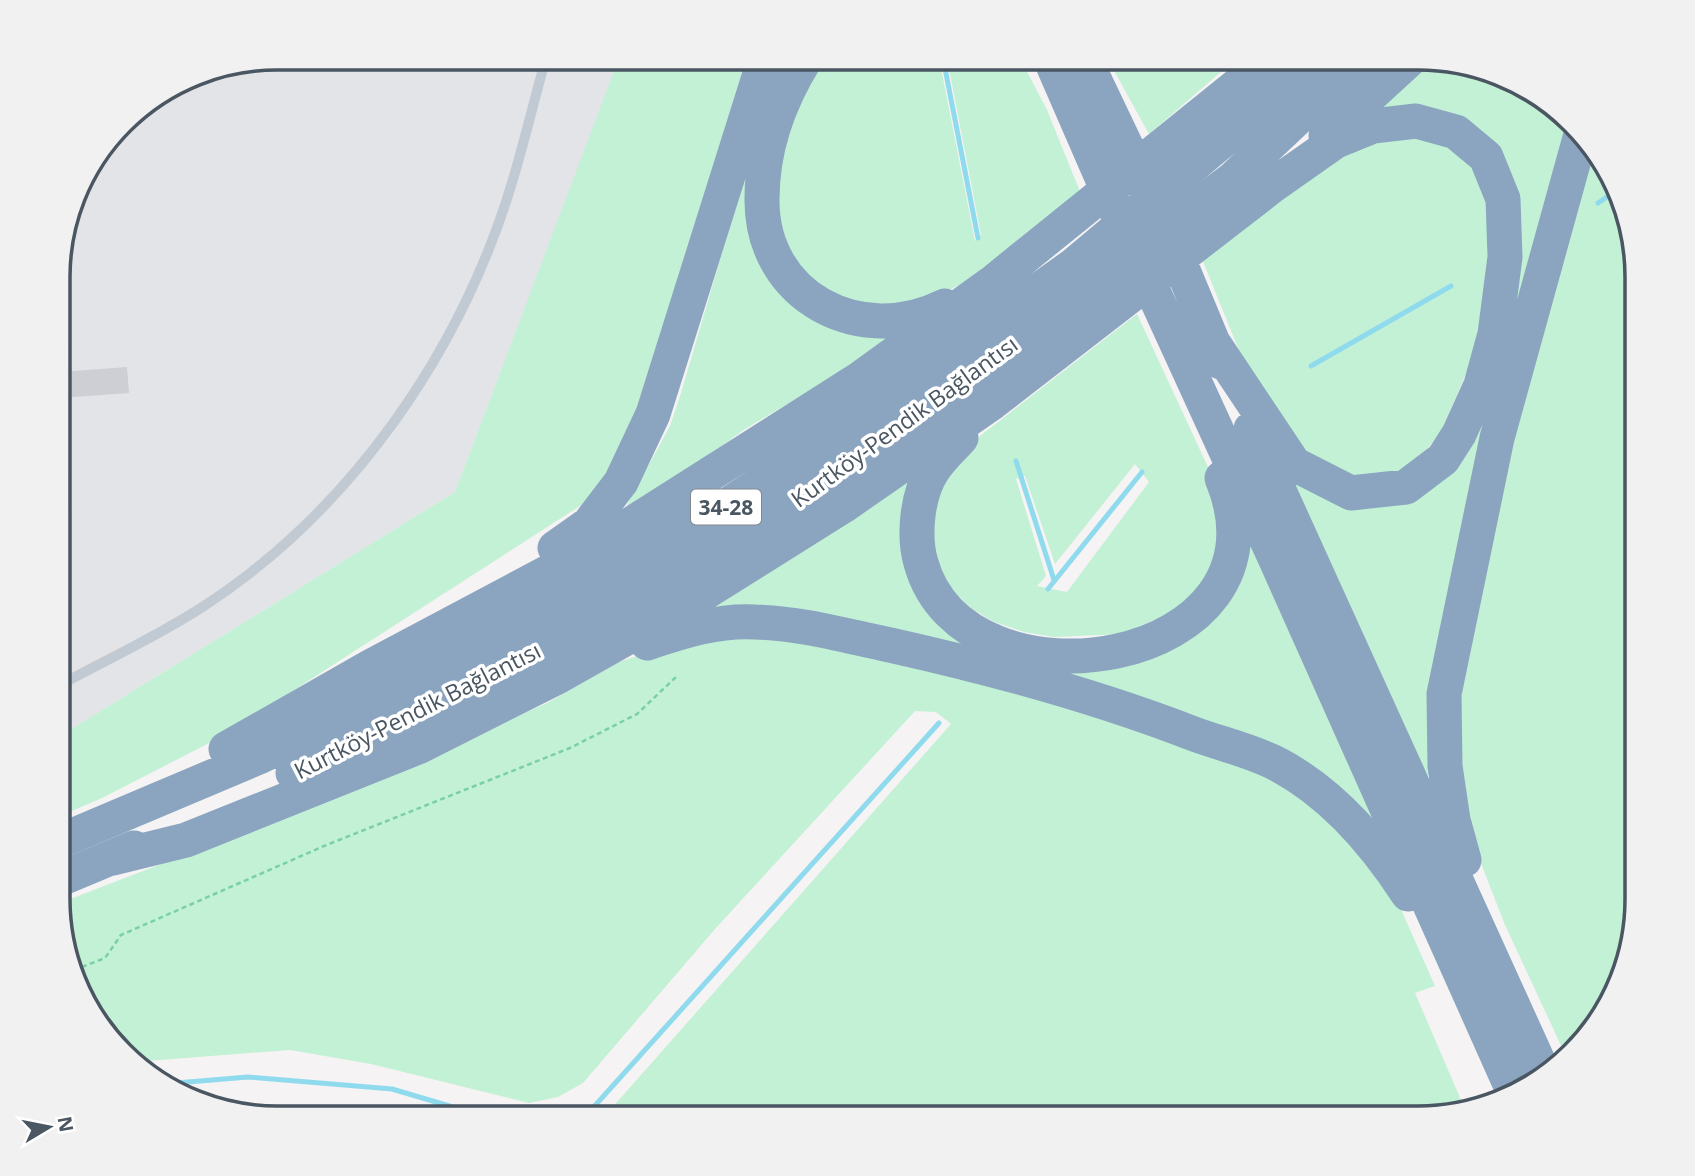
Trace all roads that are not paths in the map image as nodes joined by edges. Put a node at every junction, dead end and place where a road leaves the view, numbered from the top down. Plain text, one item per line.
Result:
1 (543, 70) edge
2 (761, 70) edge
3 (799, 70) edge
4 (1037, 70) edge
5 (1055, 70) edge
6 (1090, 70) edge
7 (1256, 70) edge
8 (1307, 70) edge
9 (1348, 70) edge
10 (1398, 70) edge
11 (1578, 146) edge
12 (1098, 170) junction
13 (1272, 186) junction
14 (992, 283) junction
15 (1197, 347) junction
16 (993, 402) junction
17 (452, 624) junction
18 (559, 676) junction
19 (70, 680) edge
20 (70, 829) edge
21 (70, 837) edge
22 (114, 858) junction
23 (70, 875) edge
24 (1448, 948) junction
25 (1521, 1026) junction
26 (1540, 1066) edge
27 (1510, 1085) edge

1 - 19 lane
2 - 17 highway
3 - 14 highway
4 - 12 highway
5 - 12 highway
6 - 15 highway
7 - 14 highway
8 - 21 highway, Kurtköy-Pendik Bağlantısı / 34-28
9 - 22 highway, Kurtköy-Pendik Bağlantısı / 34-28
10 - 13 highway
11 - 25 highway
12 - 15 highway
13 - 15 highway
13 - 16 highway
14 - 17 highway
15 - 16 highway
15 - 24 highway
15 - 25 highway
16 - 18 highway
17 - 20 highway
18 - 22 highway
18 - 24 highway
22 - 23 highway, Kurtköy-Pendik Bağlantısı / 34-28
24 - 27 highway
25 - 26 highway

